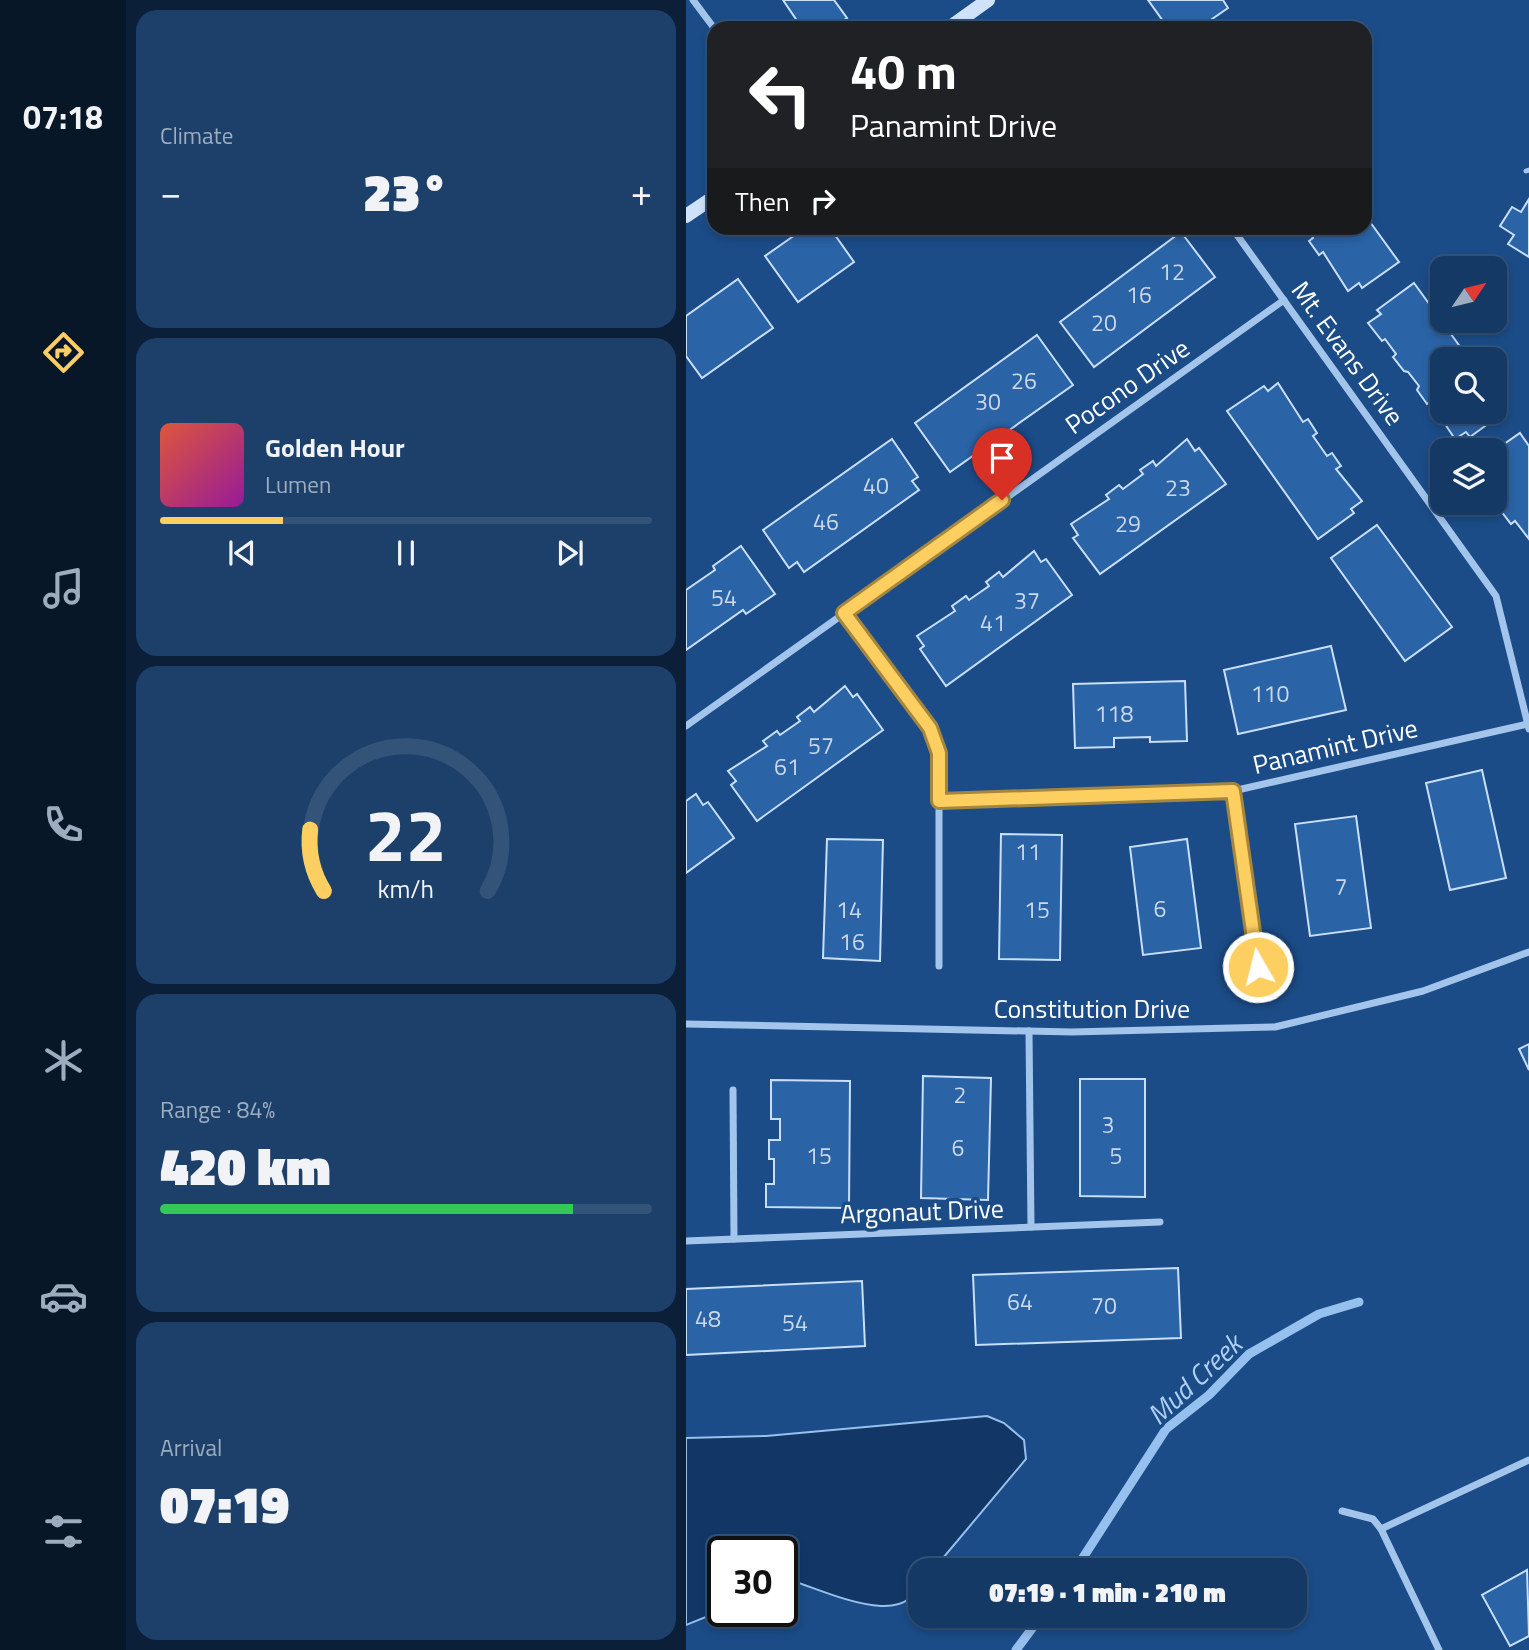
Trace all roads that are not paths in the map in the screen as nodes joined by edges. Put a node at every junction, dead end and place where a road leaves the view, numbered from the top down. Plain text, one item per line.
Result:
1 (693, 0) edge
2 (988, 0) edge
3 (709, 21) edge
4 (959, 21) edge
5 (707, 202) edge
6 (686, 216) edge
7 (1237, 235) edge
8 (1284, 300) junction
9 (844, 613) junction
10 (686, 726) edge
11 (1528, 726) edge
12 (1233, 791) junction
13 (939, 801) junction
14 (1529, 952) edge
15 (939, 966) dead end
16 (1258, 967) dead end
17 (686, 1024) edge
18 (1030, 1031) junction
19 (733, 1090) dead end
20 (1160, 1222) dead end
21 (1031, 1227) junction
22 (734, 1239) junction
23 (686, 1241) edge
24 (1529, 1460) edge
25 (1342, 1511) dead end
26 (1381, 1529) junction
27 (1439, 1650) edge

1 - 3 street
2 - 4 street
5 - 6 street
7 - 8 street, Mt. Evans Drive
8 - 9 street, Pocono Drive
8 - 11 street, Mt. Evans Drive
9 - 10 street, Pocono Drive
9 - 13 street
11 - 12 street, Panamint Drive
12 - 13 street, Panamint Drive
12 - 16 street
13 - 15 street
14 - 18 street, Constitution Drive
17 - 18 street, Constitution Drive
18 - 21 street
19 - 22 street
20 - 21 street, Argonaut Drive
21 - 22 street, Argonaut Drive
22 - 23 street, Argonaut Drive
24 - 26 street
25 - 26 street
26 - 27 street

